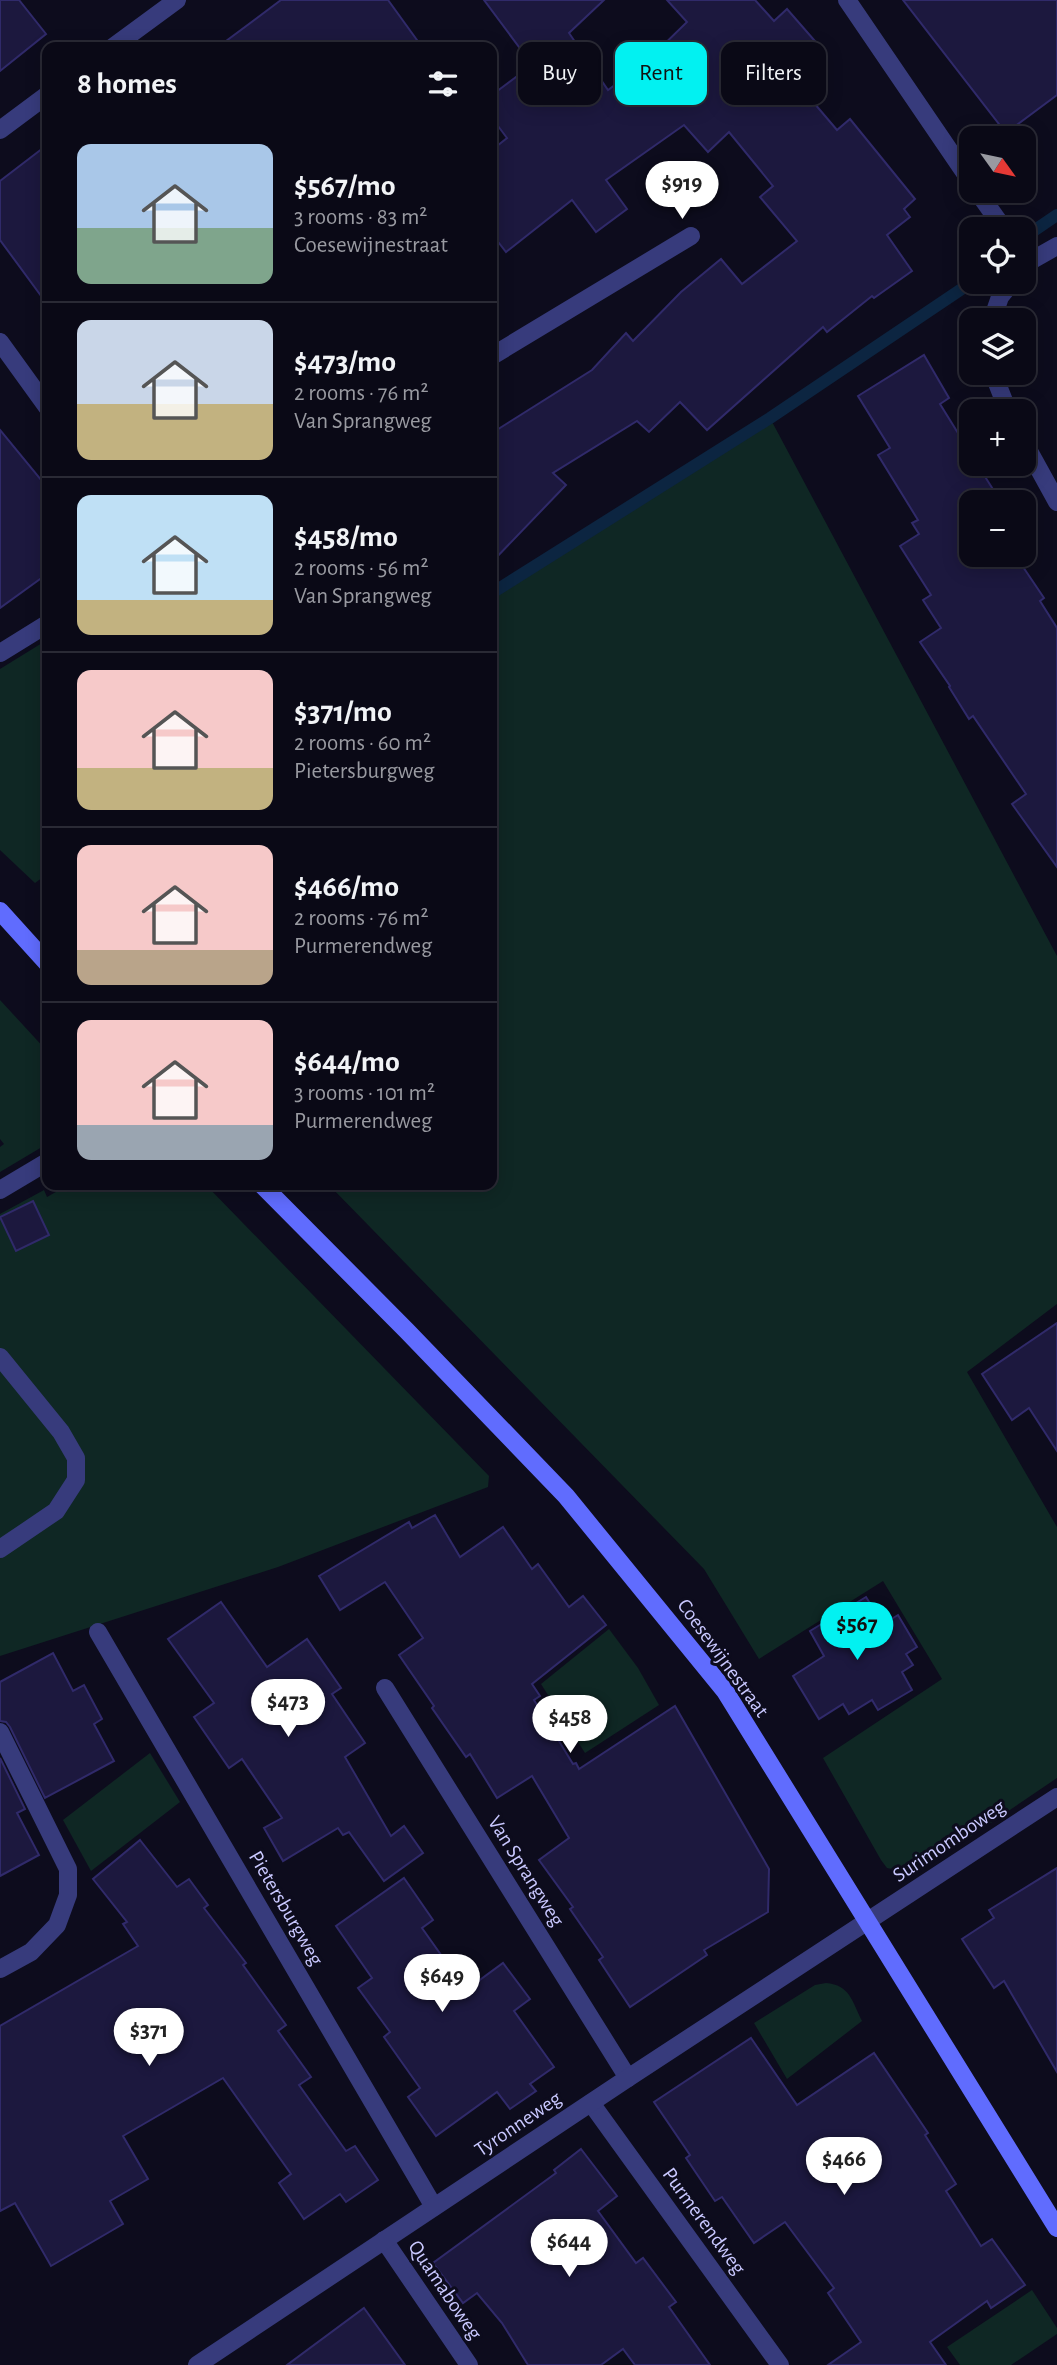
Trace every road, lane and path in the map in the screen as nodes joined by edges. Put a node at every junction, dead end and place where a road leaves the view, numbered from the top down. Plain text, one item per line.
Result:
1 (177, 0) edge
2 (847, 0) edge
3 (120, 42) edge
4 (42, 99) edge
5 (0, 130) edge
6 (959, 164) edge
7 (691, 236) dead end
8 (1057, 246) edge
9 (1036, 257) edge
10 (0, 342) edge
11 (497, 353) edge
12 (42, 400) edge
13 (1036, 464) edge
14 (1057, 502) edge
15 (42, 627) edge
16 (0, 653) edge
17 (0, 911) edge
18 (42, 957) edge
19 (42, 1165) edge
20 (0, 1190) edge
21 (267, 1190) edge
22 (0, 1357) edge
23 (0, 1549) edge
24 (99, 1632) dead end
25 (385, 1688) dead end
26 (0, 1732) edge
27 (1057, 1797) edge
28 (867, 1924) junction
29 (0, 1969) edge
30 (628, 2078) junction
31 (591, 2103) junction
32 (434, 2207) junction
33 (1057, 2228) edge
34 (384, 2240) junction
35 (197, 2365) edge
36 (469, 2365) edge
37 (780, 2365) edge

1 - 3 street
2 - 6 street
4 - 5 street
7 - 11 street
8 - 9 street
10 - 12 street
13 - 14 street
15 - 16 street
17 - 18 main road
19 - 20 street
21 - 28 main road, Coesewijnestraat
22 - 23 street
24 - 32 street, Pietersburgweg
25 - 30 street, Van Sprangweg
26 - 29 street
27 - 28 street, Surimomboweg
28 - 30 street, Tyronneweg
28 - 33 main road, Coesewijnestraat
30 - 31 street, Tyronneweg
31 - 32 street, Tyronneweg
31 - 37 street, Purmerendweg
32 - 34 street, Tyronneweg
34 - 35 street, Tyronneweg
34 - 36 street, Quamaboweg

